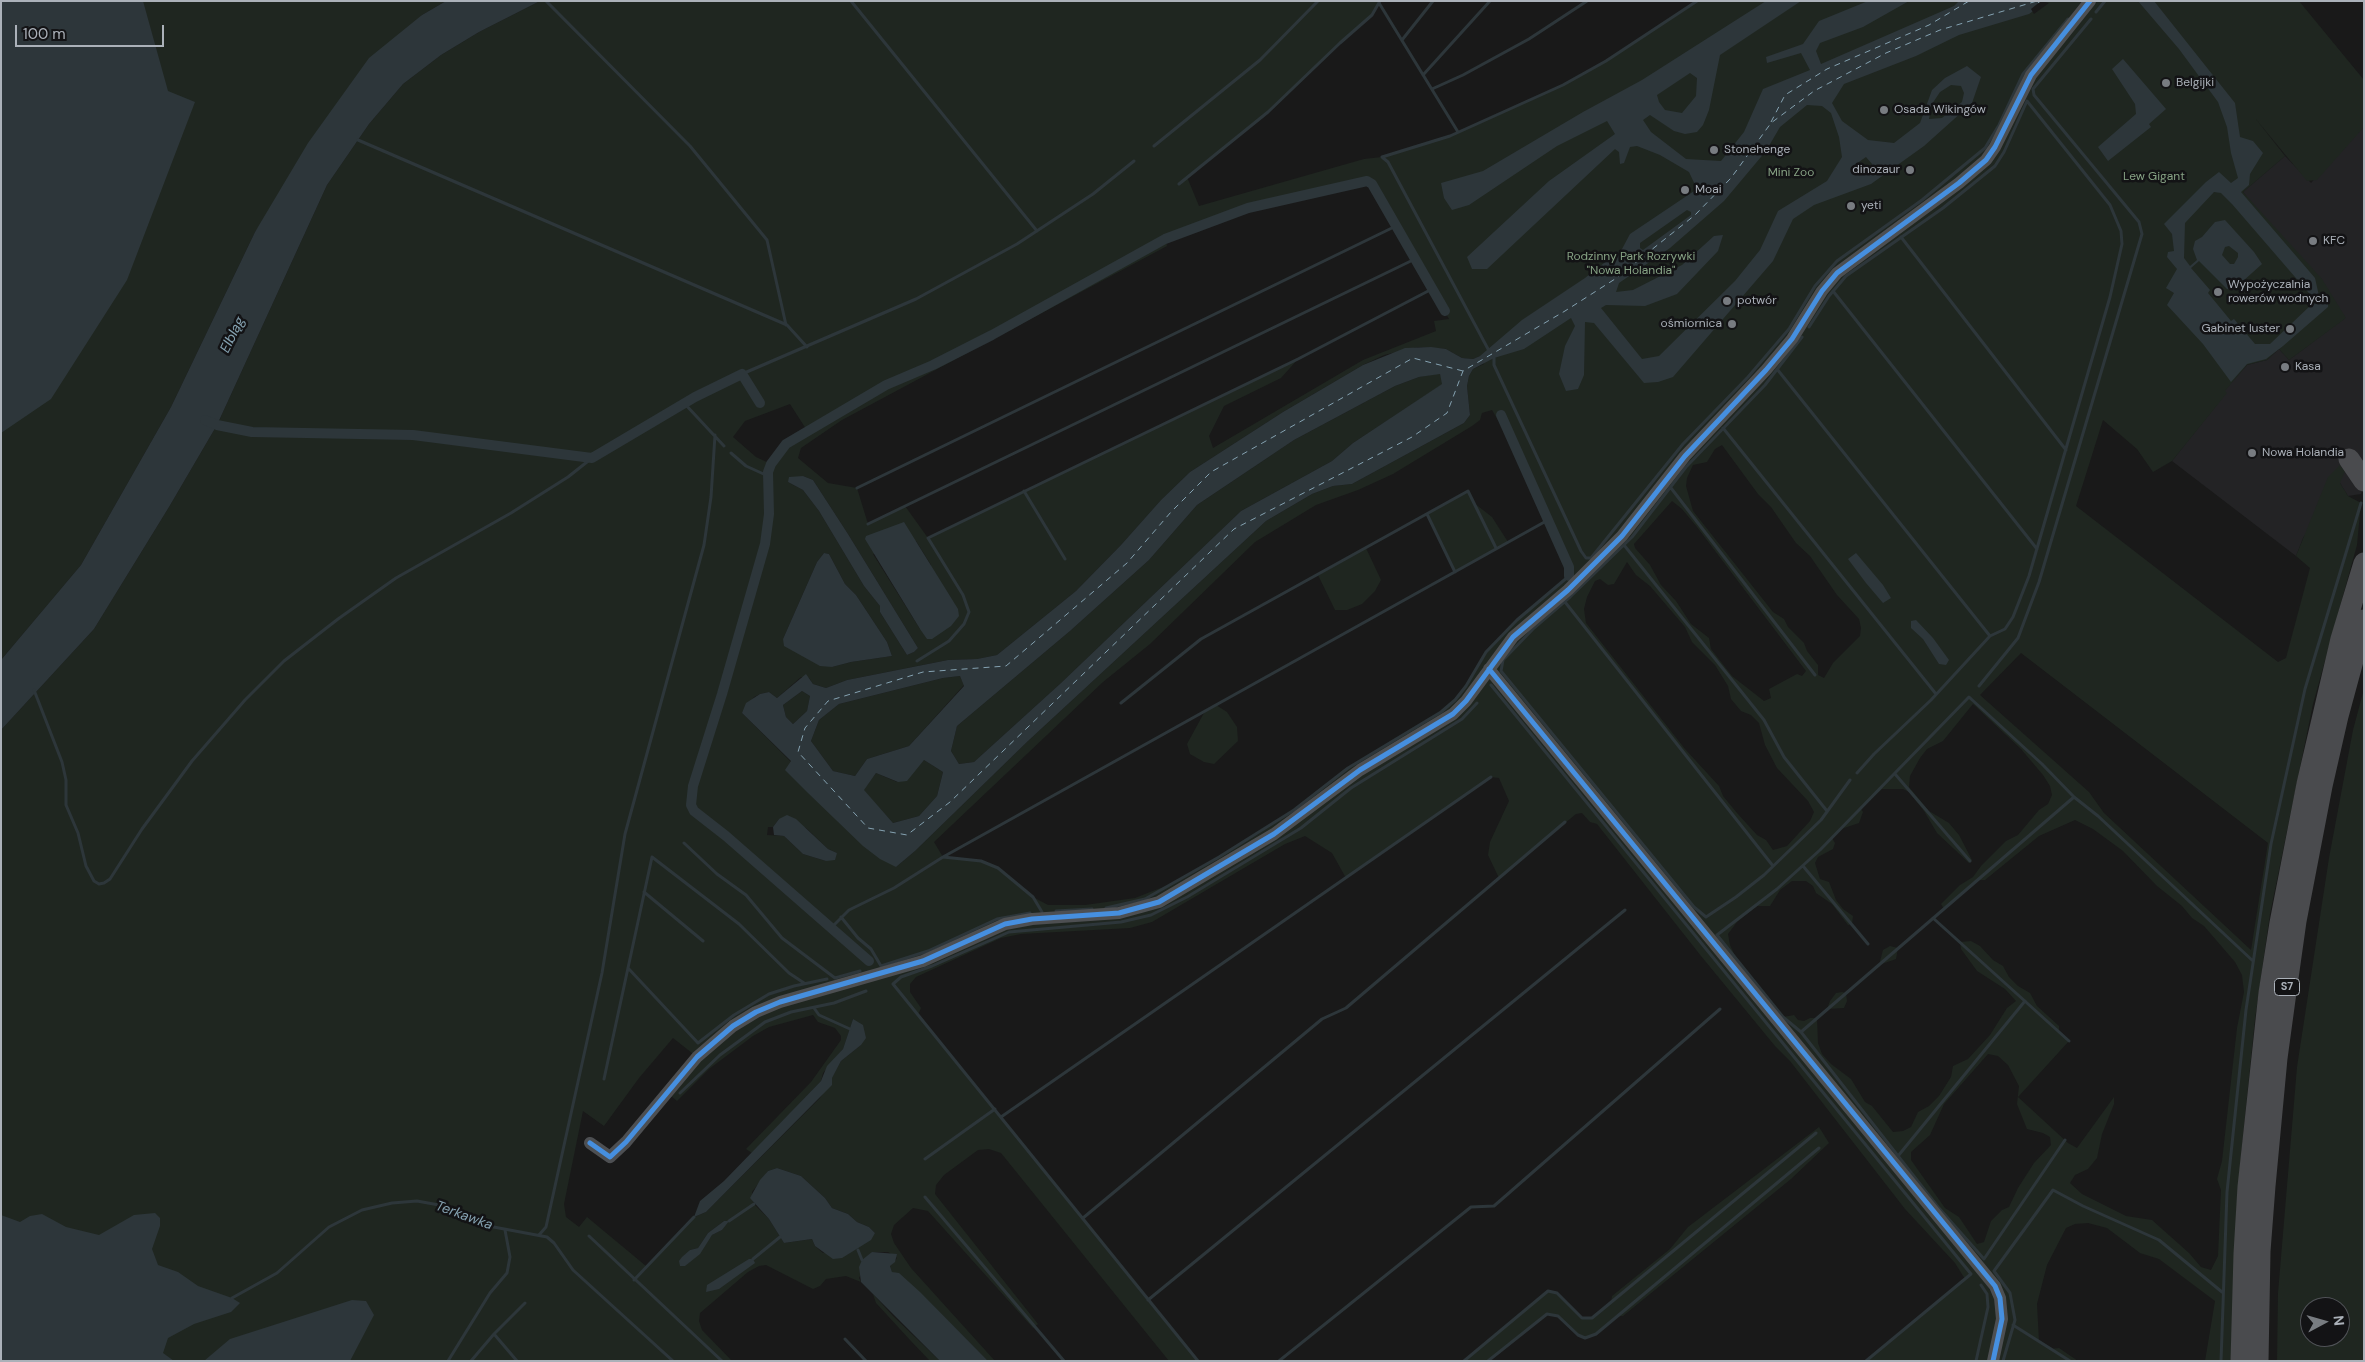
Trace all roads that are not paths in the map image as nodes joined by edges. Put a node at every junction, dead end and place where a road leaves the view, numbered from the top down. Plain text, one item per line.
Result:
1 (2090, 1) edge
2 (2356, 453) edge
3 (2364, 481) edge
4 (2364, 564) edge
5 (2364, 620) edge
6 (1489, 669) junction
7 (590, 1143) dead end
8 (1993, 1361) edge
9 (2241, 1361) edge
10 (2258, 1361) edge

1 - 6 street
2 - 3 highway
4 - 9 highway, S7
5 - 10 highway, S7
6 - 7 street
6 - 8 street

